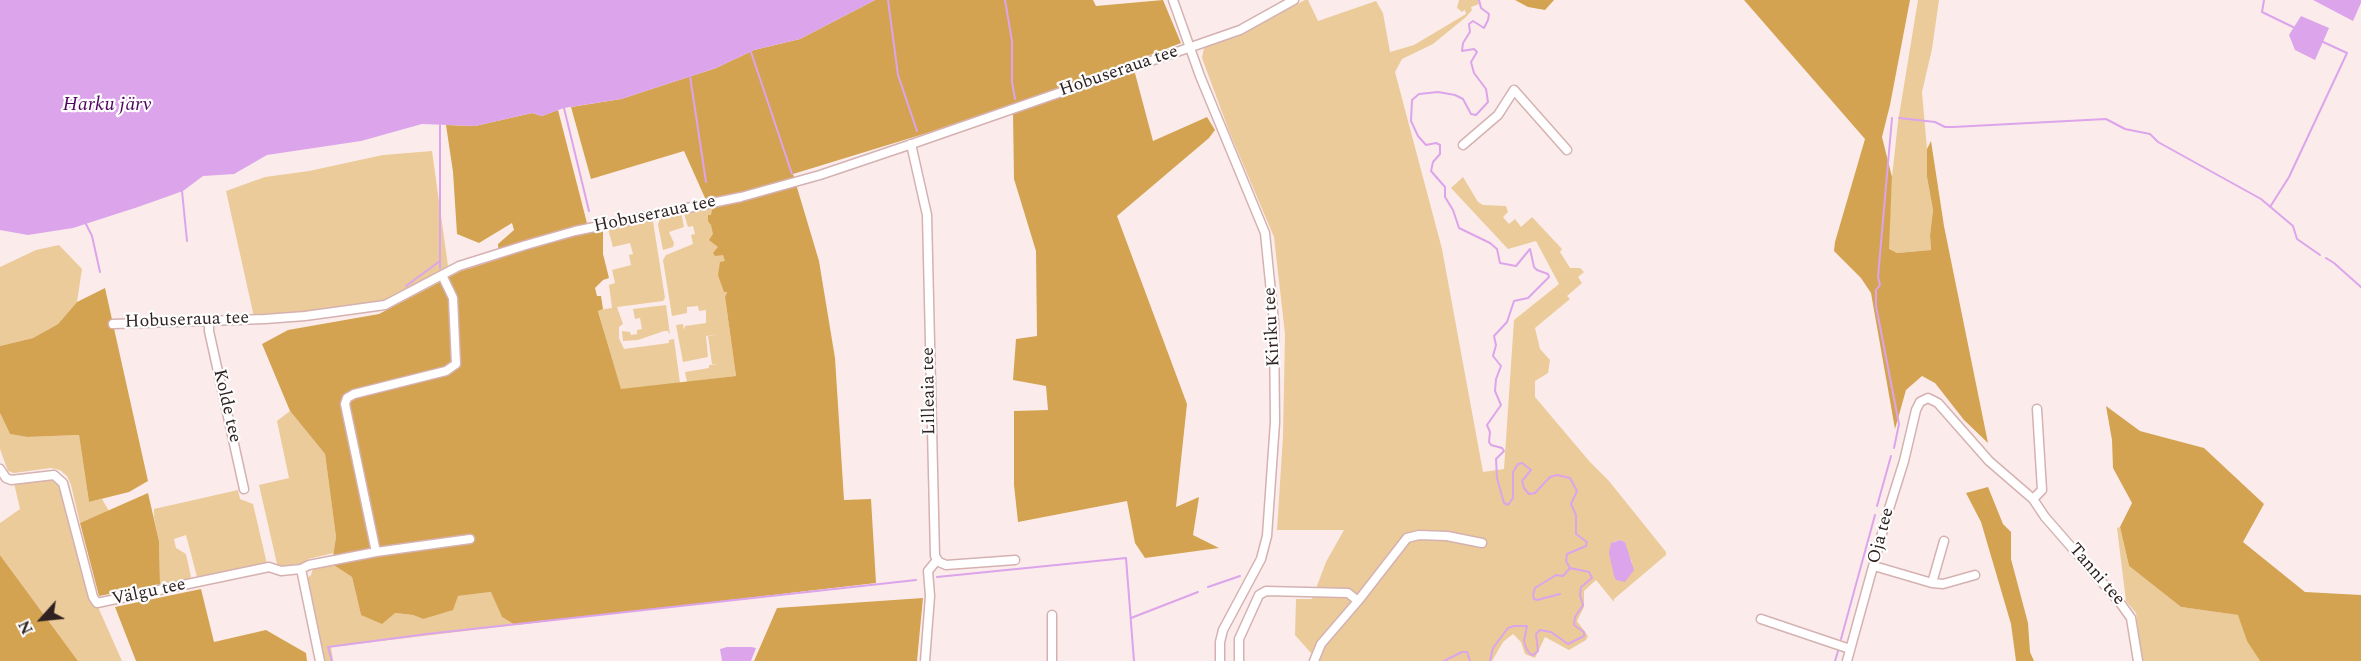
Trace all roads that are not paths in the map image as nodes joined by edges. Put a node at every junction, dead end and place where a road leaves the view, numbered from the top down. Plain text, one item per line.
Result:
1 (1173, 0) edge
2 (1294, 0) edge
3 (1190, 48) junction
4 (911, 144) junction
5 (1463, 145) dead end
6 (1567, 150) dead end
7 (442, 275) junction
8 (209, 322) junction
9 (113, 324) dead end
10 (2037, 409) dead end
11 (1916, 410) joint
12 (0, 469) edge
13 (244, 489) dead end
14 (2033, 499) junction
15 (470, 539) dead end
16 (1944, 541) dead end
17 (1482, 543) dead end
18 (376, 552) junction
19 (937, 560) junction
20 (1015, 560) dead end
21 (1874, 566) junction
22 (301, 569) junction
23 (1975, 575) dead end
24 (1932, 583) junction
25 (1358, 602) junction
26 (1052, 615) dead end
27 (1761, 619) dead end
28 (1850, 650) junction
29 (320, 661) edge
30 (925, 661) edge
31 (1052, 661) edge
32 (1220, 661) edge
33 (1239, 661) edge
34 (1314, 661) edge
35 (1847, 661) edge
36 (2138, 661) edge

1 - 3 street, Kiriku tee
2 - 3 street, Hobuseraua tee
3 - 4 street, Hobuseraua tee
3 - 32 street, Kiriku tee
4 - 7 street, Hobuseraua tee
4 - 19 street, Lilleaia tee
5 - 6 street
7 - 8 street, Hobuseraua tee
7 - 18 street
8 - 9 street, Hobuseraua tee
8 - 13 street, Kolde tee
10 - 14 street
11 - 14 street, Tanni tee
11 - 21 street, Oja tee
12 - 22 street, Välgu tee
14 - 36 street, Tanni tee
15 - 18 street
16 - 24 street
17 - 25 street
18 - 22 street
19 - 20 street
19 - 30 street
21 - 24 street
21 - 28 street, Oja tee
22 - 29 street
23 - 24 street
25 - 33 street
25 - 34 street
26 - 31 street
27 - 28 street
28 - 35 street, Oja tee

